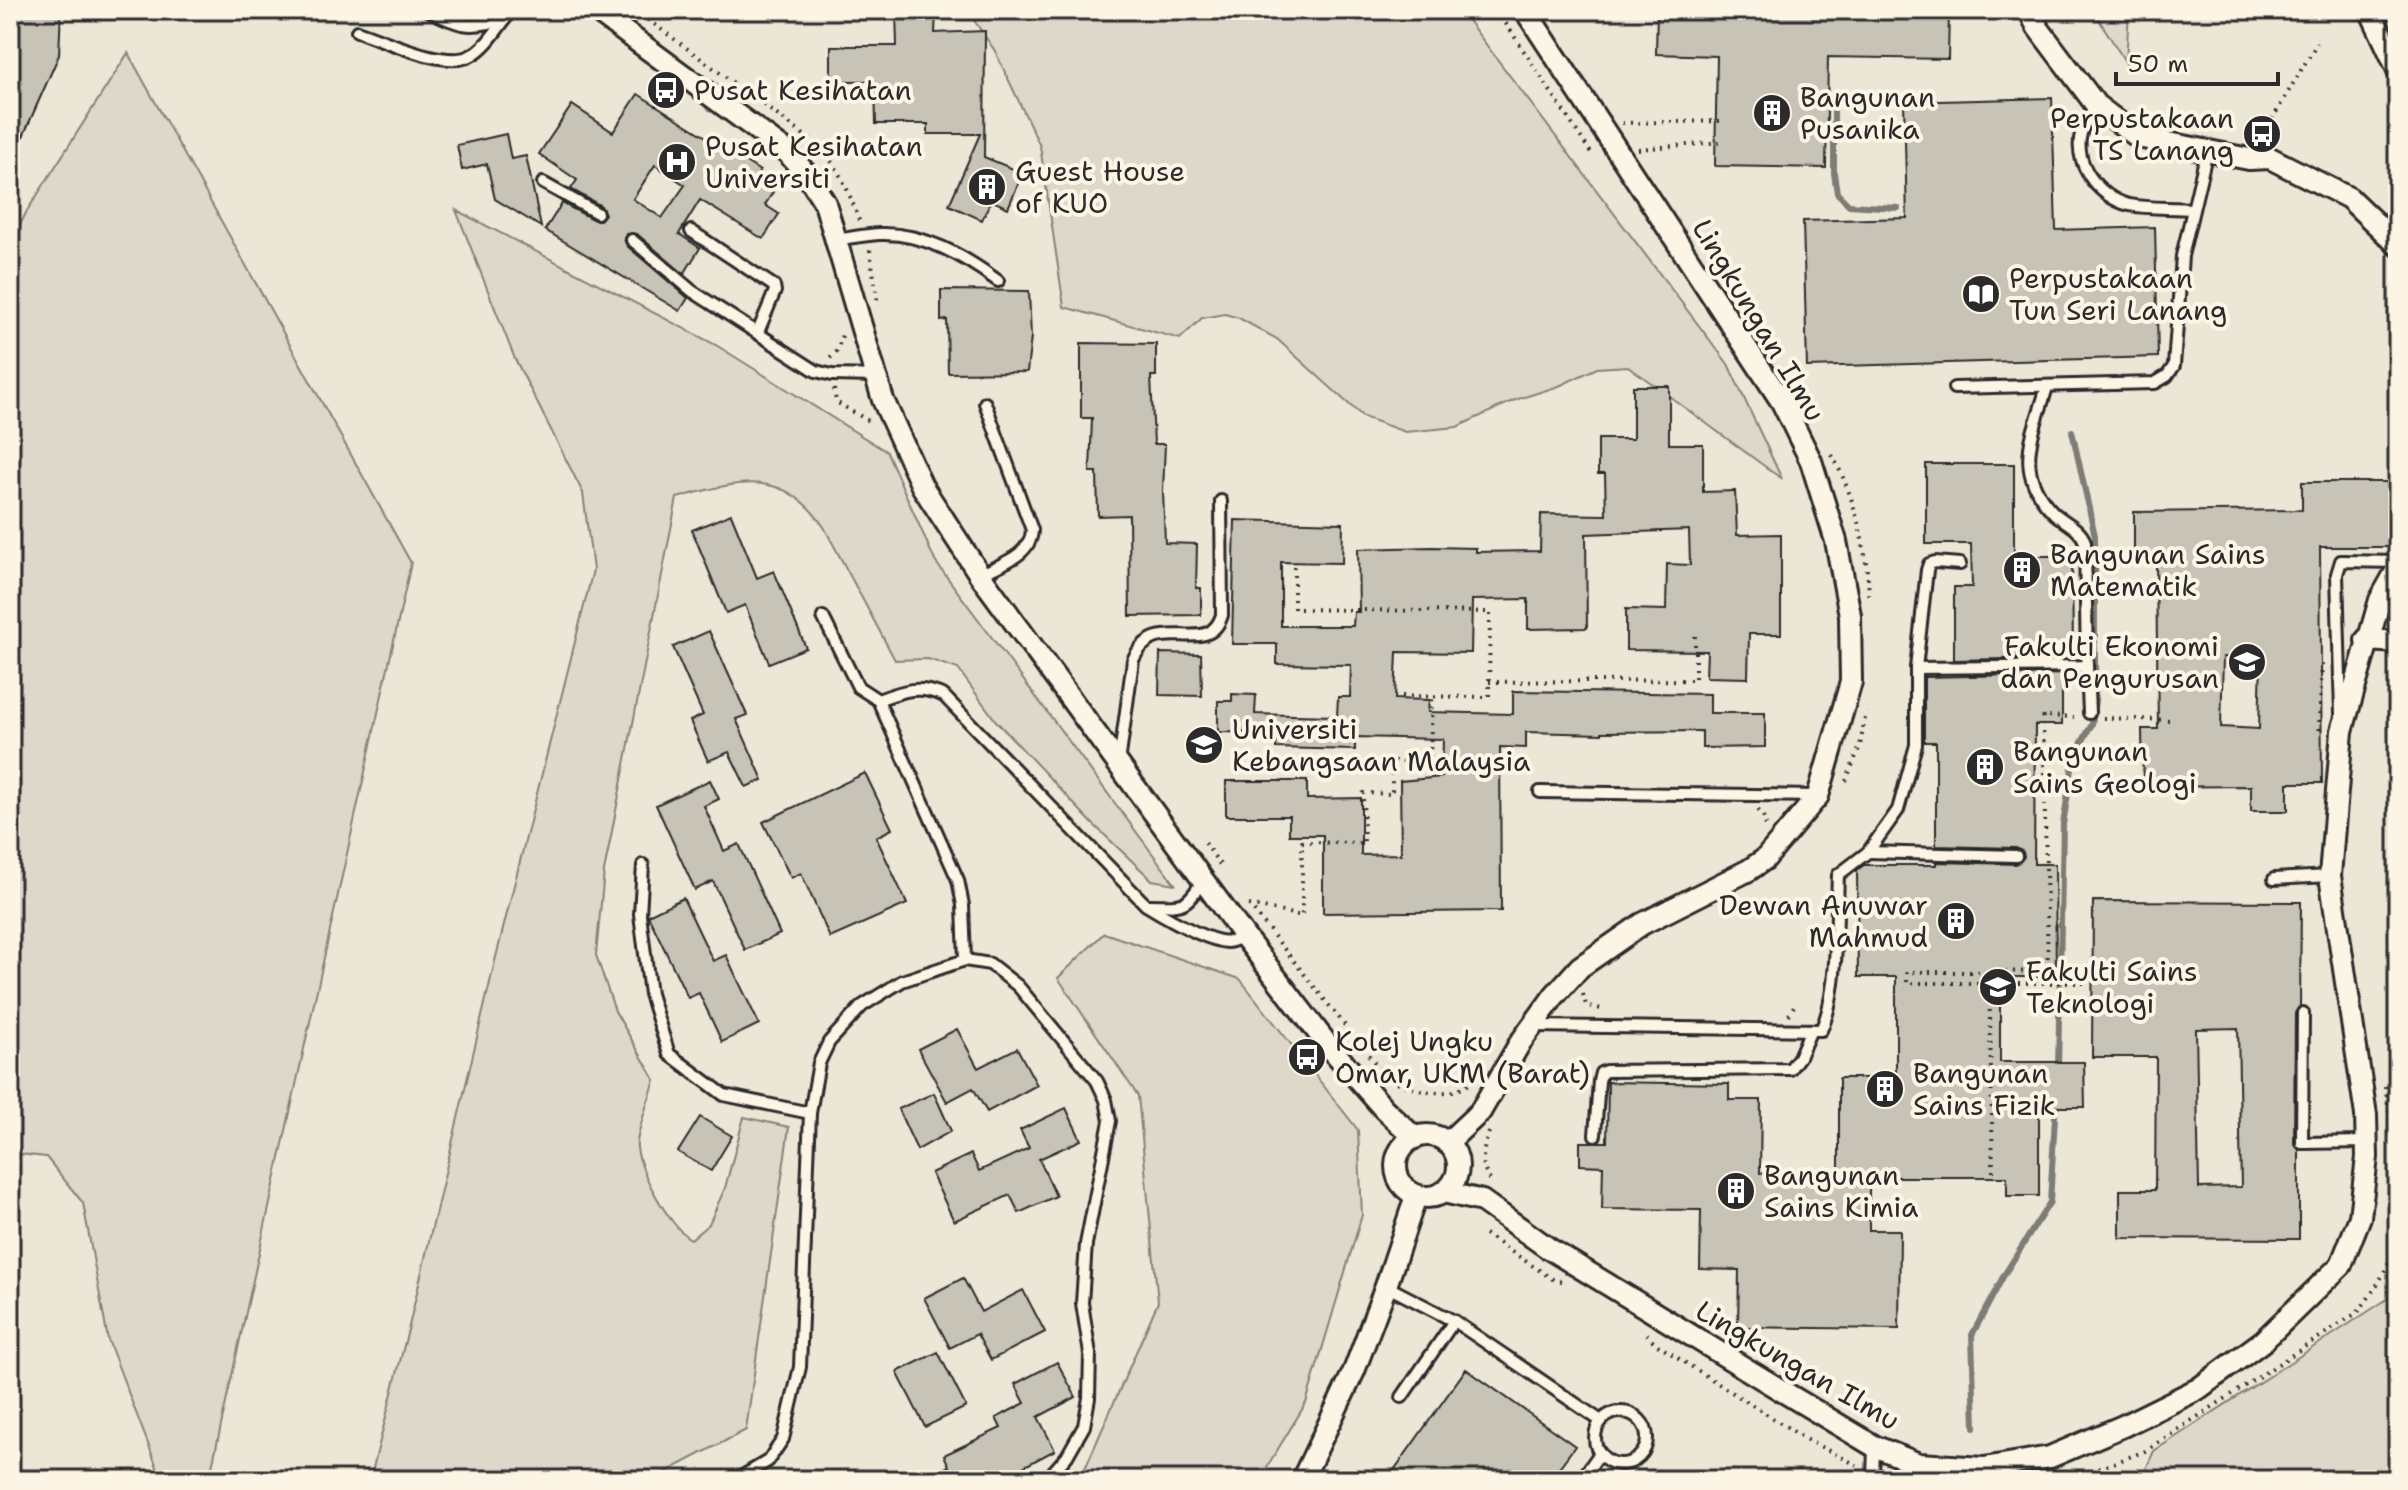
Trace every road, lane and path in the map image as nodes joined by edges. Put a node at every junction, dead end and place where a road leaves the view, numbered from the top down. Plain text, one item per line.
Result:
1 (428, 10) edge
2 (512, 10) edge
3 (595, 10) edge
4 (1497, 10) edge
5 (1525, 10) edge
6 (2029, 10) edge
7 (2080, 10) edge
8 (2370, 10) edge
9 (2171, 13) dead end
10 (503, 20) junction
11 (357, 31) dead end
12 (2317, 43) dead end
13 (2398, 70) edge
14 (2096, 105) junction
15 (1723, 121) dead end
16 (1614, 122) dead end
17 (2259, 141) junction
18 (1723, 142) dead end
19 (2250, 149) junction
20 (2207, 151) junction
21 (1633, 154) dead end
22 (1600, 166) dead end
23 (543, 183) dead end
24 (2192, 209) junction
25 (597, 213) dead end
26 (691, 231) dead end
27 (632, 240) dead end
28 (835, 240) junction
29 (2398, 245) edge
30 (998, 281) dead end
31 (758, 332) junction
32 (875, 376) junction
33 (2047, 387) junction
34 (1954, 388) dead end
35 (985, 403) dead end
36 (1826, 444) dead end
37 (1221, 501) dead end
38 (2398, 562) edge
39 (1960, 564) dead end
40 (1294, 567) dead end
41 (2398, 568) edge
42 (980, 575) junction
43 (1869, 601) dead end
44 (823, 617) dead end
45 (1695, 630) dead end
46 (2366, 640) junction
47 (2398, 642) edge
48 (2322, 662) dead end
49 (2087, 666) junction
50 (1916, 668) junction
51 (1489, 682) junction
52 (1402, 696) dead end
53 (1432, 696) junction
54 (878, 700) junction
55 (1867, 704) dead end
56 (2086, 715) joint
57 (2104, 718) dead end
58 (2173, 720) dead end
59 (2342, 731) junction
60 (2319, 737) dead end
61 (1118, 765) junction
62 (1844, 786) dead end
63 (1540, 792) dead end
64 (1818, 796) junction
65 (1868, 852) junction
66 (2016, 856) dead end
67 (643, 865) dead end
68 (2330, 876) junction
69 (2274, 879) dead end
70 (1203, 880) junction
71 (1146, 905) junction
72 (1249, 905) dead end
73 (1244, 936) junction
74 (965, 960) junction
75 (1989, 972) junction
76 (2088, 983) dead end
77 (1590, 986) dead end
78 (1794, 1006) dead end
79 (1614, 1010) dead end
80 (2303, 1013) dead end
81 (1789, 1015) dead end
82 (1534, 1026) junction
83 (1810, 1032) junction
84 (2382, 1073) dead end
85 (810, 1113) junction
86 (1492, 1123) dead end
87 (1595, 1135) dead end
88 (1415, 1138) junction
89 (2367, 1142) junction
90 (1447, 1143) junction
91 (2398, 1171) edge
92 (1993, 1172) dead end
93 (1498, 1189) dead end
94 (1444, 1192) junction
95 (1416, 1196) junction
96 (1485, 1234) dead end
97 (1565, 1282) dead end
98 (1386, 1286) junction
99 (1454, 1321) junction
100 (1642, 1330) dead end
101 (1402, 1397) dead end
102 (1601, 1421) junction
103 (1874, 1446) junction
104 (1600, 1453) junction
105 (1857, 1465) dead end
106 (736, 1480) edge
107 (1046, 1480) edge
108 (1302, 1480) edge
109 (1581, 1480) edge
110 (1873, 1480) edge

1 - 10 lane
2 - 10 lane
3 - 28 street
4 - 22 path
5 - 64 street, Lingkungan Ilmu
6 - 14 street
7 - 9 path
8 - 13 street
10 - 11 lane
12 - 17 path
14 - 20 street
14 - 24 lane
15 - 16 path
17 - 19 path
17 - 19 path
18 - 21 path
19 - 20 street
19 - 29 street
20 - 24 lane
23 - 25 lane
24 - 33 lane
26 - 31 lane
27 - 31 lane
28 - 30 lane
28 - 32 street
31 - 32 lane
32 - 42 street
33 - 34 lane
33 - 49 lane
35 - 42 lane
36 - 43 path
37 - 61 lane
38 - 59 lane
39 - 50 lane
40 - 51 path
41 - 46 street, Lingkungan Ilmu
42 - 61 street
44 - 54 lane
45 - 51 path
46 - 47 street
46 - 59 street, Lingkungan Ilmu
48 - 60 path
49 - 50 lane
49 - 56 lane
50 - 65 lane
51 - 53 path
52 - 53 path
53 - 72 path
54 - 71 lane
54 - 74 lane
55 - 62 path
56 - 75 path
57 - 58 path
59 - 68 street, Lingkungan Ilmu
61 - 70 street
63 - 64 lane
64 - 82 street, Lingkungan Ilmu
65 - 66 lane
65 - 83 lane
67 - 85 lane
68 - 69 lane
68 - 89 street, Lingkungan Ilmu
70 - 71 lane
70 - 73 street
71 - 73 lane
73 - 88 street
74 - 85 lane
74 - 107 lane
75 - 76 path, bridge
75 - 92 path
77 - 79 path
78 - 81 path
80 - 89 lane
82 - 83 lane
82 - 90 street, Lingkungan Ilmu
83 - 87 lane
84 - 91 path
85 - 106 lane
86 - 93 path
88 - 90 street
88 - 95 street
89 - 103 street, Lingkungan Ilmu
90 - 94 street
94 - 95 street
94 - 103 street, Lingkungan Ilmu
95 - 98 street
96 - 97 path
98 - 99 lane
98 - 108 street
99 - 101 lane
99 - 102 lane
100 - 105 path
102 - 104 lane
102 - 104 lane
103 - 110 lane
104 - 109 lane

